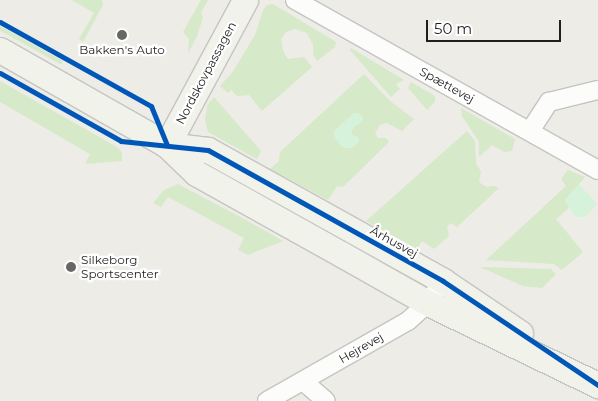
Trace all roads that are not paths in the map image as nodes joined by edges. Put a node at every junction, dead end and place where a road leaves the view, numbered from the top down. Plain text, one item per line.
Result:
1 (245, 0) edge
2 (296, 0) edge
3 (0, 50) edge
4 (598, 90) edge
5 (530, 131) junction
6 (168, 145) junction
7 (598, 170) edge
8 (443, 281) junction
9 (428, 303) junction
10 (303, 381) junction
11 (598, 385) edge
12 (267, 401) edge
13 (326, 401) edge

1 - 6 street, Nordskovpassagen
2 - 5 street, Spættevej
3 - 6 street, Århusvej
4 - 5 street
5 - 7 street, Spættevej
6 - 8 street, Århusvej
6 - 9 street, Århusvej
8 - 9 street, Hejrevej
8 - 11 street, Århusvej
9 - 10 street, Hejrevej
9 - 11 street, Århusvej
10 - 12 street, Hejrevej
10 - 13 street

